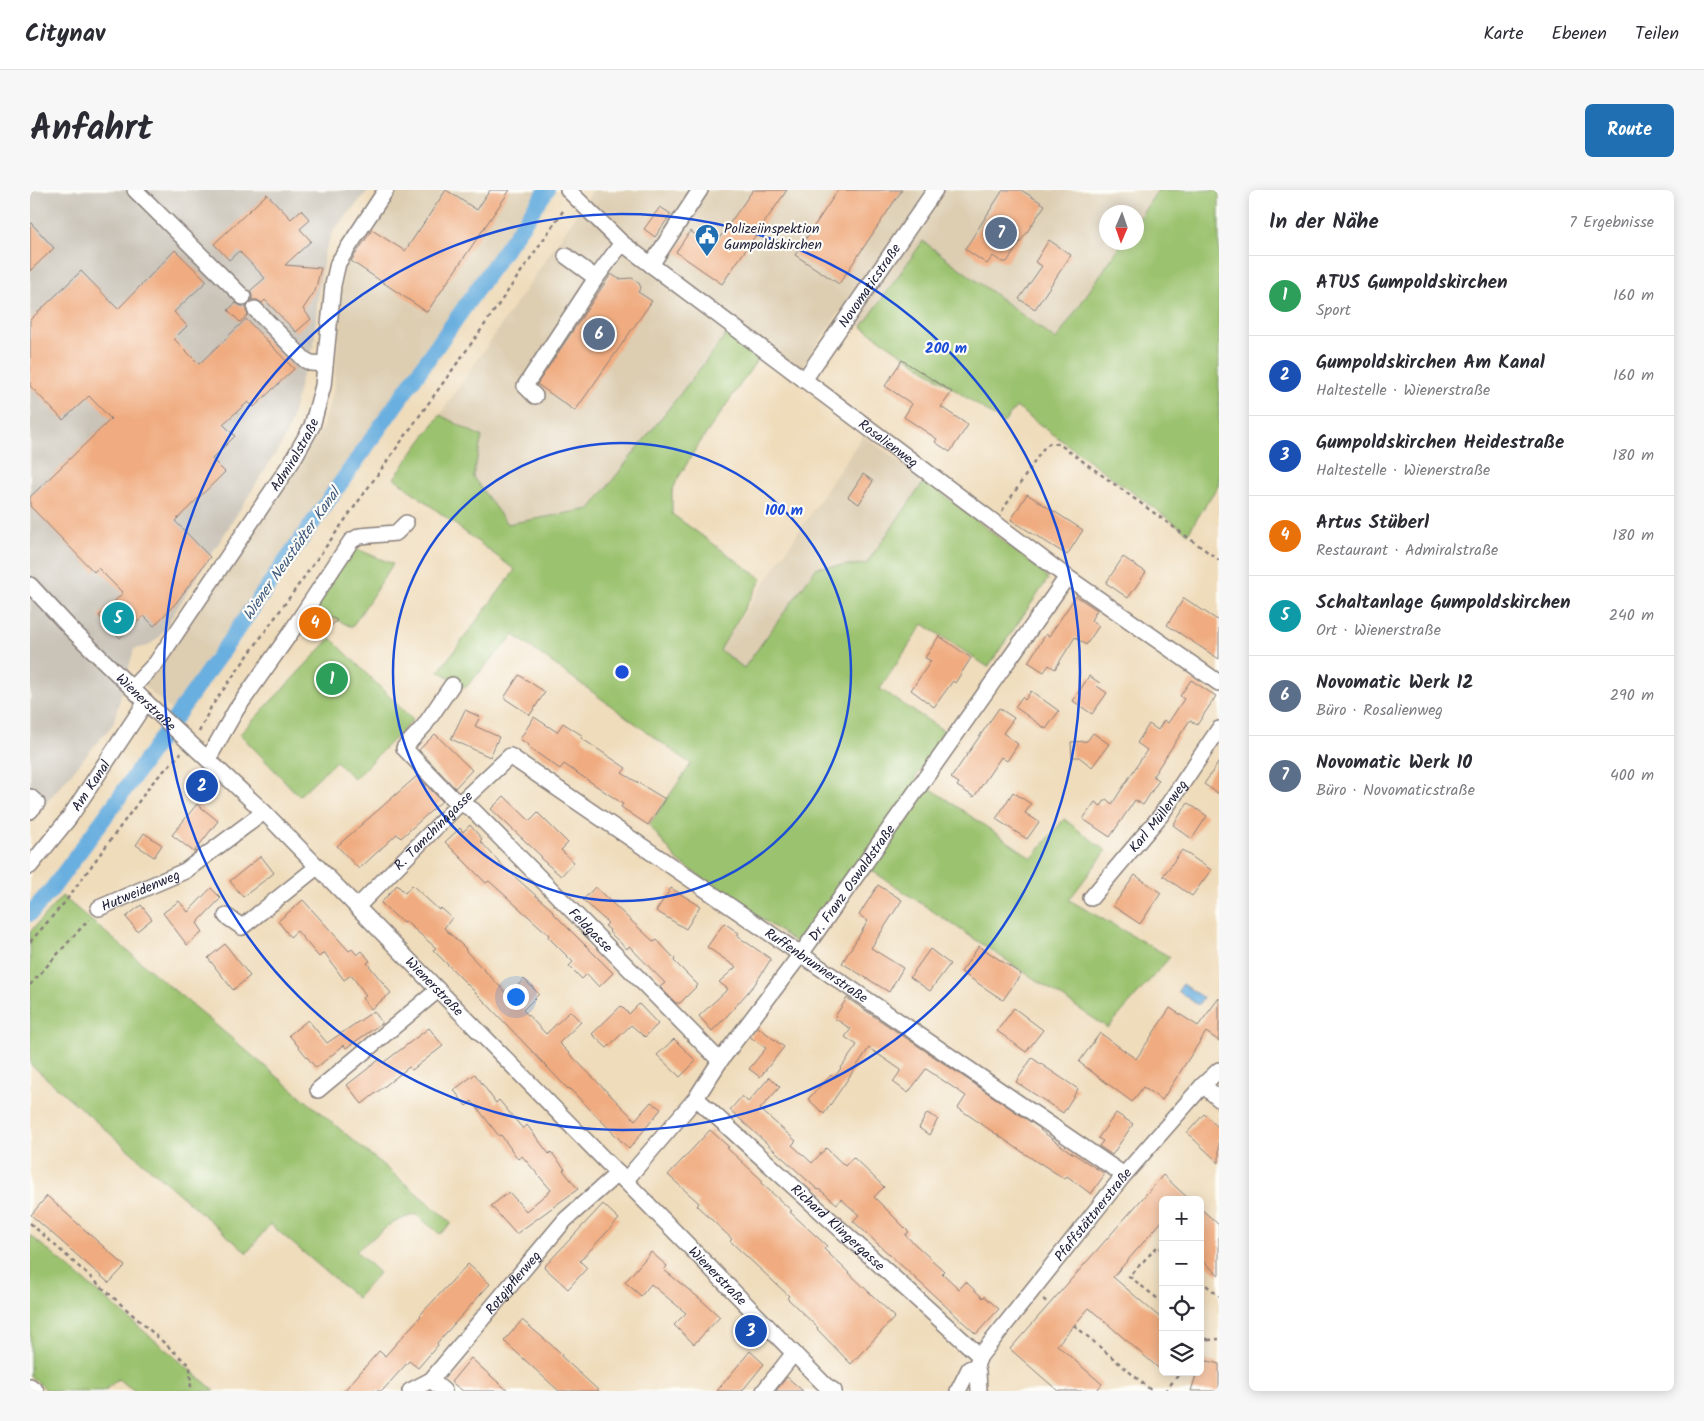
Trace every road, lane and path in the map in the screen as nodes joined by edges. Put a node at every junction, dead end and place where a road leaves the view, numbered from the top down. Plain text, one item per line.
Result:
1 (135, 190) edge
2 (386, 190) edge
3 (700, 190) edge
4 (935, 190) edge
5 (574, 192) edge
6 (622, 243) junction
7 (566, 256) dead end
8 (651, 265) junction
9 (596, 278) junction
10 (243, 297) dead end
11 (255, 309) dead end
12 (325, 364) junction
13 (804, 380) junction
14 (535, 396) dead end
15 (406, 523) dead end
16 (995, 523) junction
17 (1219, 560) edge
18 (1067, 577) junction
19 (30, 585) edge
20 (1219, 683) edge
21 (452, 685) dead end
22 (132, 688) junction
23 (146, 702) junction
24 (1219, 729) edge
25 (188, 741) junction
26 (510, 756) joint
27 (208, 759) junction
28 (30, 797) edge
29 (460, 803) junction
30 (30, 811) edge
31 (264, 812) junction
32 (30, 866) edge
33 (317, 867) junction
34 (1091, 898) dead end
35 (357, 907) junction
36 (99, 908) joint
37 (226, 916) dead end
38 (30, 942) edge
39 (801, 954) junction
40 (30, 985) edge
41 (438, 990) junction
42 (720, 1061) junction
43 (1219, 1070) edge
44 (1202, 1085) junction
45 (318, 1090) dead end
46 (696, 1098) junction
47 (1219, 1099) edge
48 (1124, 1175) junction
49 (622, 1177) junction
50 (30, 1223) edge
51 (1159, 1247) edge
52 (1204, 1283) edge
53 (1219, 1296) edge
54 (1159, 1300) edge
55 (1074, 1325) dead end
56 (1204, 1336) edge
57 (1219, 1339) edge
58 (1208, 1340) junction
59 (1204, 1345) edge
60 (794, 1353) junction
61 (978, 1361) junction
62 (1178, 1376) edge
63 (431, 1380) junction
64 (30, 1386) edge
65 (36, 1391) edge
66 (190, 1391) edge
67 (410, 1391) edge
68 (444, 1391) edge
69 (764, 1391) edge
70 (834, 1391) edge
71 (958, 1391) edge
72 (978, 1391) edge
73 (1152, 1391) edge
74 (1166, 1391) edge

1 - 10 street
2 - 12 street, Admiralstraße
3 - 8 street
4 - 13 street, Novomaticstraße
5 - 6 street, Rosalienweg
5 - 25 path
6 - 8 street, Rosalienweg
6 - 9 street
7 - 9 street
8 - 13 street, Rosalienweg
9 - 14 street
11 - 12 street
12 - 22 street, Admiralstraße
13 - 16 street, Rosalienweg
15 - 27 street
16 - 17 path
16 - 18 street, Rosalienweg
18 - 20 street, Rosalienweg
18 - 39 street, Dr. Franz Oswaldstraße
19 - 22 street, Wienerstraße
21 - 29 street, Feldgasse
22 - 23 street, Wienerstraße
23 - 25 street, Wienerstraße
23 - 32 street, Am Kanal
24 - 34 street, Karl Müllerweg
25 - 27 street, Wienerstraße
25 - 38 path
26 - 29 street, R. Tamchinagasse
26 - 39 street, Ruffenbrunnerstraße
27 - 31 street, Wienerstraße
28 - 30 street
29 - 35 street, R. Tamchinagasse
29 - 42 street, Feldgasse
31 - 33 street, Wienerstraße
31 - 36 street, Hutweidenweg
33 - 35 street, Wienerstraße
33 - 37 street
35 - 41 street, Wienerstraße
36 - 40 path, Hutweidenweg
39 - 42 street, Dr. Franz Oswaldstraße
39 - 48 street, Ruffenbrunnerstraße
41 - 45 street
41 - 49 street, Wienerstraße
42 - 46 street, Dr. Franz Oswaldstraße
43 - 44 street, Pfaffstättnerstraße
44 - 47 street
44 - 48 street, Pfaffstättnerstraße
46 - 49 street, Dr. Franz Oswaldstraße
46 - 61 street, Richard Klingergasse
48 - 61 street, Pfaffstättnerstraße
49 - 60 street, Wienerstraße
49 - 63 street, Rotgipflerweg
50 - 66 path
51 - 54 path
52 - 53 path
55 - 73 path
56 - 58 path
57 - 58 path
58 - 59 path
60 - 69 street
60 - 70 street, Wienerstraße
61 - 71 street, Pfaffstättnerstraße
61 - 72 street
62 - 74 path
63 - 67 street, Rotgipflerweg
63 - 68 street
64 - 65 street

